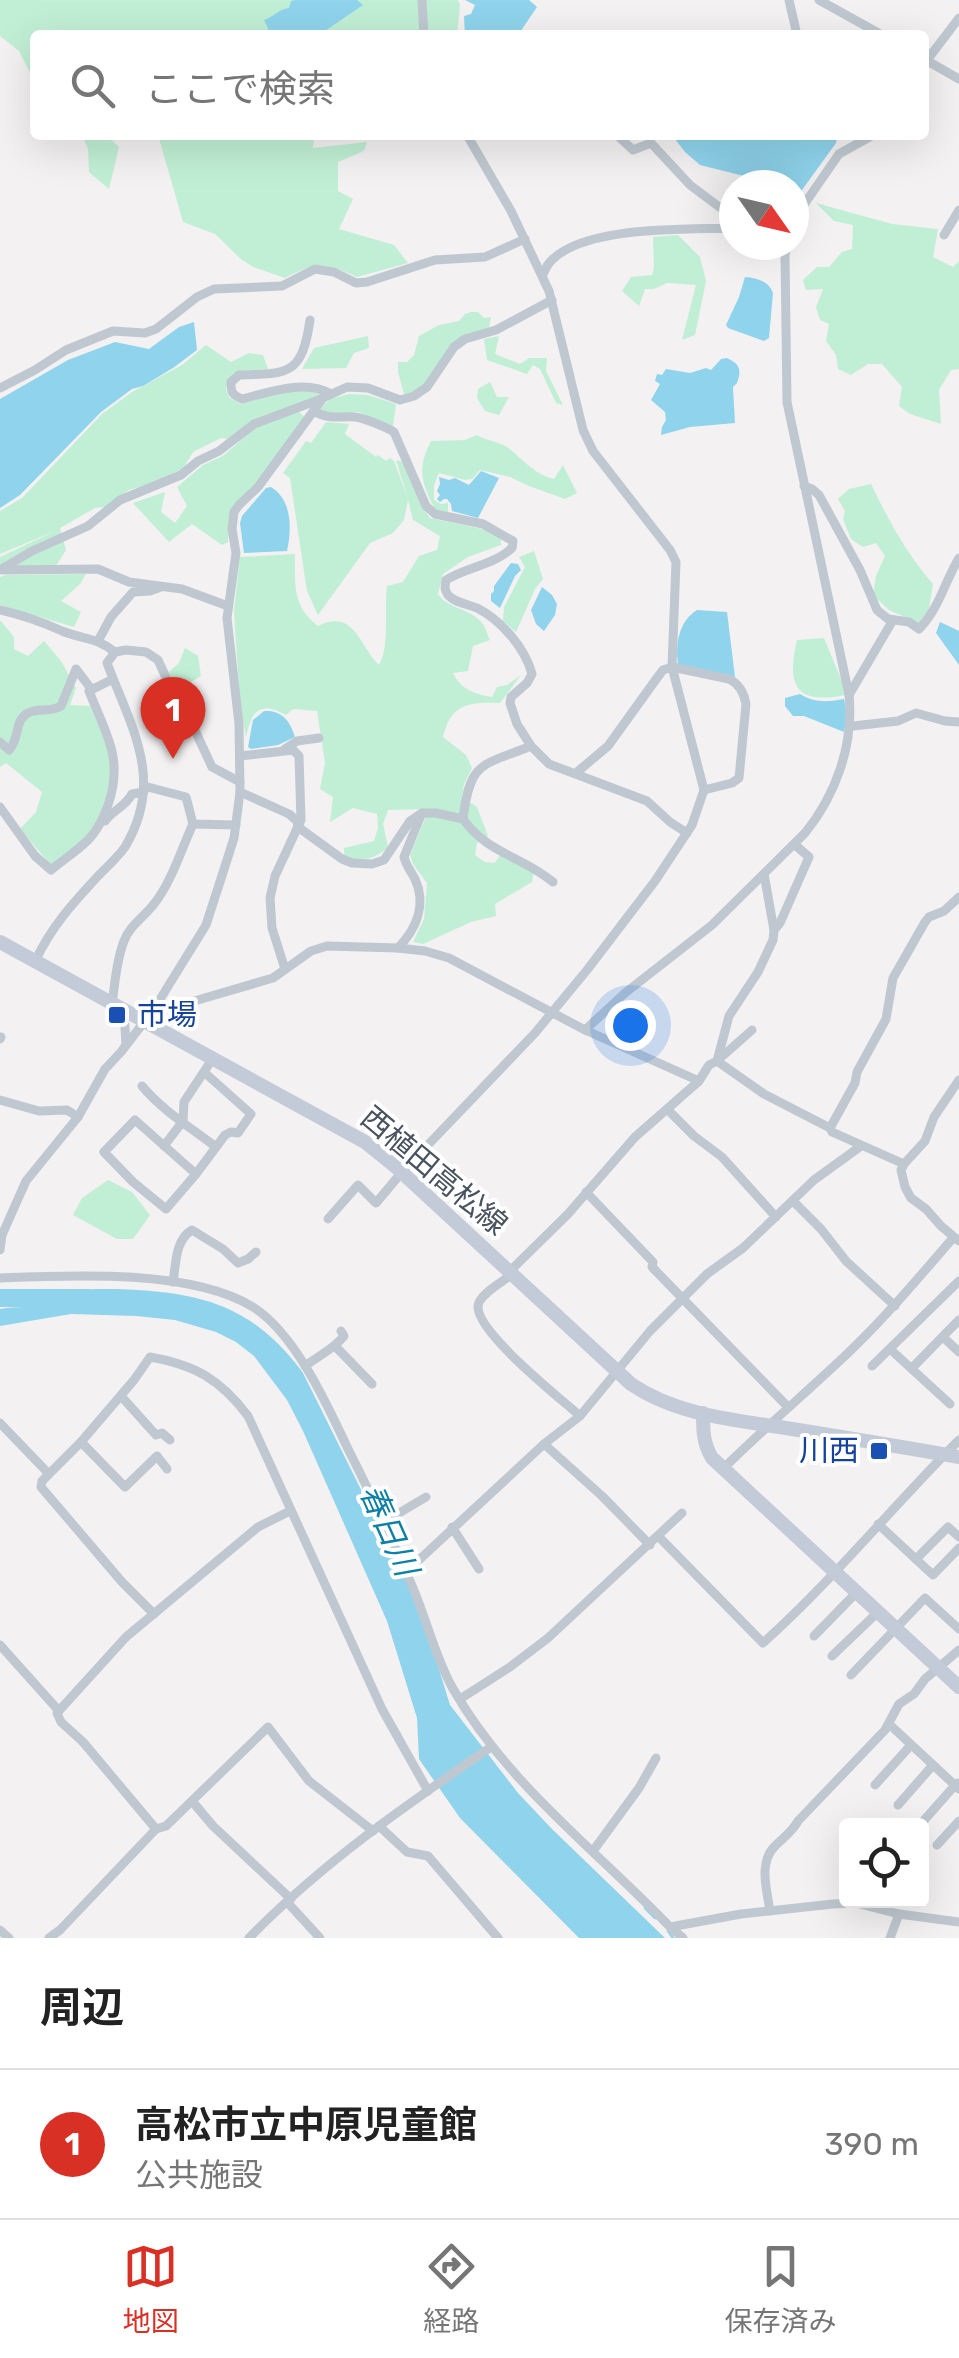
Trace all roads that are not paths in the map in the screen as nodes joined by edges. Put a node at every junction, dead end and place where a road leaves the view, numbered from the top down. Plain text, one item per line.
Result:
1 (422, 0) edge
2 (789, 0) edge
3 (819, 0) edge
4 (959, 18) edge
5 (424, 30) edge
6 (797, 30) edge
7 (873, 30) edge
8 (929, 56) edge
9 (929, 63) edge
10 (959, 79) edge
11 (470, 140) edge
12 (622, 140) edge
13 (864, 140) edge
14 (809, 198) edge
15 (719, 207) edge
16 (959, 210) edge
17 (955, 227) edge
18 (719, 229) edge
19 (944, 235) dead end
20 (525, 240) junction
21 (786, 260) edge
22 (542, 276) junction
23 (552, 300) junction
24 (310, 320) dead end
25 (0, 388) edge
26 (327, 396) junction
27 (314, 411) junction
28 (804, 486) junction
29 (959, 558) edge
30 (0, 570) edge
31 (164, 586) junction
32 (228, 606) junction
33 (0, 610) edge
34 (893, 620) junction
35 (98, 640) junction
36 (115, 652) junction
37 (672, 668) junction
38 (113, 680) junction
39 (92, 690) junction
40 (849, 695) junction
41 (959, 722) edge
42 (853, 726) dead end
43 (319, 738) dead end
44 (0, 742) edge
45 (531, 746) junction
46 (283, 750) junction
47 (240, 756) junction
48 (576, 772) junction
49 (240, 787) junction
50 (144, 789) junction
51 (704, 790) junction
52 (0, 807) edge
53 (422, 814) junction
54 (463, 819) junction
55 (193, 824) junction
56 (236, 825) junction
57 (100, 826) junction
58 (298, 827) junction
59 (687, 833) junction
60 (794, 844) junction
61 (764, 874) junction
62 (553, 882) dead end
63 (959, 898) edge
64 (774, 930) junction
65 (0, 942) edge
66 (398, 948) junction
67 (35, 962) junction
68 (284, 969) junction
69 (118, 1008) junction
70 (553, 1012) junction
71 (149, 1015) junction
72 (585, 1030) junction
73 (752, 1030) dead end
74 (126, 1045) junction
75 (213, 1058) junction
76 (717, 1061) junction
77 (204, 1072) junction
78 (959, 1080) edge
79 (699, 1081) junction
80 (142, 1086) dead end
81 (0, 1100) edge
82 (667, 1108) junction
83 (78, 1117) junction
84 (183, 1122) junction
85 (830, 1128) junction
86 (164, 1146) junction
87 (862, 1146) junction
88 (216, 1147) junction
89 (904, 1164) junction
90 (402, 1172) junction
91 (196, 1174) junction
92 (586, 1192) junction
93 (793, 1201) junction
94 (776, 1217) junction
95 (328, 1218) dead end
96 (956, 1239) edge
97 (0, 1250) edge
98 (256, 1252) dead end
99 (0, 1266) edge
100 (511, 1273) junction
101 (2, 1278) edge
102 (959, 1281) edge
103 (173, 1282) junction
104 (682, 1300) junction
105 (894, 1306) junction
106 (959, 1320) edge
107 (341, 1330) dead end
108 (943, 1337) junction
109 (336, 1346) junction
110 (890, 1349) junction
111 (959, 1352) edge
112 (305, 1366) junction
113 (872, 1366) dead end
114 (912, 1368) junction
115 (616, 1370) junction
116 (372, 1384) dead end
117 (120, 1396) junction
118 (950, 1404) dead end
119 (788, 1407) junction
120 (703, 1412) junction
121 (580, 1416) junction
122 (0, 1423) edge
123 (767, 1425) junction
124 (170, 1440) dead end
125 (959, 1440) edge
126 (81, 1442) junction
127 (544, 1444) junction
128 (952, 1456) edge
129 (167, 1469) dead end
130 (723, 1469) junction
131 (48, 1474) junction
132 (426, 1497) dead end
133 (290, 1510) junction
134 (682, 1513) dead end
135 (384, 1522) junction
136 (878, 1524) junction
137 (452, 1528) junction
138 (959, 1538) edge
139 (654, 1541) junction
140 (959, 1548) edge
141 (916, 1560) junction
142 (403, 1566) junction
143 (479, 1569) dead end
144 (835, 1572) junction
145 (857, 1592) junction
146 (878, 1612) junction
147 (154, 1614) junction
148 (896, 1628) junction
149 (959, 1629) edge
150 (814, 1636) dead end
151 (0, 1645) edge
152 (959, 1650) edge
153 (832, 1656) dead end
154 (938, 1668) junction
155 (850, 1675) dead end
156 (959, 1687) edge
157 (460, 1699) junction
158 (59, 1710) junction
159 (889, 1724) junction
160 (911, 1745) junction
161 (489, 1748) junction
162 (656, 1758) dead end
163 (933, 1765) junction
164 (876, 1785) dead end
165 (958, 1785) edge
166 (429, 1790) junction
167 (192, 1801) junction
168 (898, 1805) dead end
169 (927, 1818) edge
170 (959, 1821) edge
171 (376, 1828) junction
172 (156, 1829) junction
173 (937, 1846) dead end
174 (593, 1851) junction
175 (289, 1900) junction
176 (770, 1911) junction
177 (899, 1914) junction
178 (959, 1922) edge
179 (670, 1927) junction
180 (0, 1930) edge
181 (9, 1938) edge
182 (49, 1938) edge
183 (249, 1938) edge
184 (320, 1938) edge
185 (498, 1938) edge
186 (683, 1938) edge
187 (890, 1938) edge

1 - 5 street
2 - 6 street
3 - 7 street
4 - 8 street
9 - 10 street
11 - 20 street
12 - 15 street
13 - 14 street
16 - 17 street
17 - 19 street
18 - 22 street
20 - 22 street
20 - 25 street
21 - 28 street
22 - 23 street
23 - 26 street
23 - 37 street
24 - 26 street
26 - 27 street
26 - 30 street
27 - 32 street
27 - 45 street
28 - 34 street
28 - 40 street
29 - 34 street
30 - 31 street
31 - 32 street
31 - 35 street
32 - 47 street
33 - 35 street
34 - 40 street
35 - 36 street
36 - 38 street
36 - 49 street
37 - 48 street
37 - 51 street
37 - 51 street
38 - 39 street
38 - 50 street
39 - 44 street
39 - 57 street
40 - 60 street
41 - 42 street
43 - 46 street
45 - 48 street
45 - 54 street
46 - 47 street
46 - 58 street
47 - 49 street
48 - 59 street
49 - 56 street
49 - 58 street
50 - 55 street
50 - 57 street
50 - 67 street
51 - 59 street
52 - 57 street
53 - 54 street
53 - 58 street
53 - 66 street
54 - 62 street
55 - 56 street
55 - 69 street
56 - 71 street
58 - 68 street
59 - 70 street
60 - 61 street
60 - 64 street
61 - 64 street
61 - 72 street
63 - 85 street
64 - 76 street
65 - 67 main road, 西植田高松線
66 - 68 street
66 - 70 street
67 - 69 main road, 西植田高松線
68 - 71 street
69 - 71 main road, 西植田高松線
69 - 74 street
70 - 72 street
70 - 90 street
71 - 74 street
71 - 75 main road, 西植田高松線
72 - 79 street
73 - 76 street
74 - 83 street
75 - 77 street
75 - 90 main road, 西植田高松線
76 - 79 street
76 - 85 street
77 - 84 street
77 - 88 street
78 - 89 street
79 - 82 street
80 - 84 street
81 - 83 street
82 - 92 street
82 - 94 street
83 - 97 street
84 - 86 street
84 - 88 street
85 - 87 street
86 - 91 street
86 - 91 street
87 - 89 street
87 - 93 street
88 - 91 street
89 - 96 street
90 - 95 street
90 - 100 main road, 西植田高松線
92 - 100 street
92 - 104 street
93 - 94 street
93 - 105 street
94 - 104 street
96 - 105 street
98 - 103 street
99 - 101 street
100 - 115 main road, 西植田高松線
100 - 121 street
101 - 103 street
102 - 110 street
103 - 112 street
104 - 115 street
104 - 119 street
105 - 119 street
106 - 108 street
107 - 109 street
108 - 111 street
108 - 114 street
109 - 112 street
109 - 116 street
110 - 113 street
110 - 114 street
112 - 135 street
114 - 118 street
115 - 120 main road, 西植田高松線
115 - 121 street
117 - 124 street
117 - 126 street
117 - 133 street
119 - 123 street
120 - 123 main road, 西植田高松線
120 - 130 main road
121 - 127 street
122 - 131 street
123 - 128 main road, 西植田高松線
123 - 130 street
125 - 128 street
126 - 129 street
126 - 131 street
127 - 137 street
127 - 139 street
128 - 136 street
130 - 144 main road
131 - 147 street
132 - 135 street
133 - 147 street
133 - 166 street
134 - 139 street
135 - 142 street
136 - 141 street
136 - 144 street
137 - 142 street
137 - 143 street
138 - 141 street
139 - 144 street
139 - 157 street
140 - 141 street
142 - 157 street
144 - 145 main road
145 - 146 main road
145 - 150 street
146 - 148 main road
146 - 153 street
147 - 158 street
148 - 149 street
148 - 154 main road
148 - 155 street
151 - 158 street
152 - 154 street
154 - 156 main road
154 - 159 street
157 - 161 street
158 - 172 street
159 - 160 street
159 - 176 street
160 - 163 street
160 - 164 street
161 - 166 street
161 - 174 street
162 - 174 street
163 - 165 street
163 - 168 street
165 - 169 street
166 - 171 street
167 - 171 street
167 - 172 street
167 - 175 street
170 - 173 street
171 - 175 street
171 - 185 street
172 - 182 street
174 - 179 street
175 - 183 street
175 - 184 street
176 - 177 street
176 - 179 street
177 - 178 street
177 - 187 street
179 - 186 street
180 - 181 street

